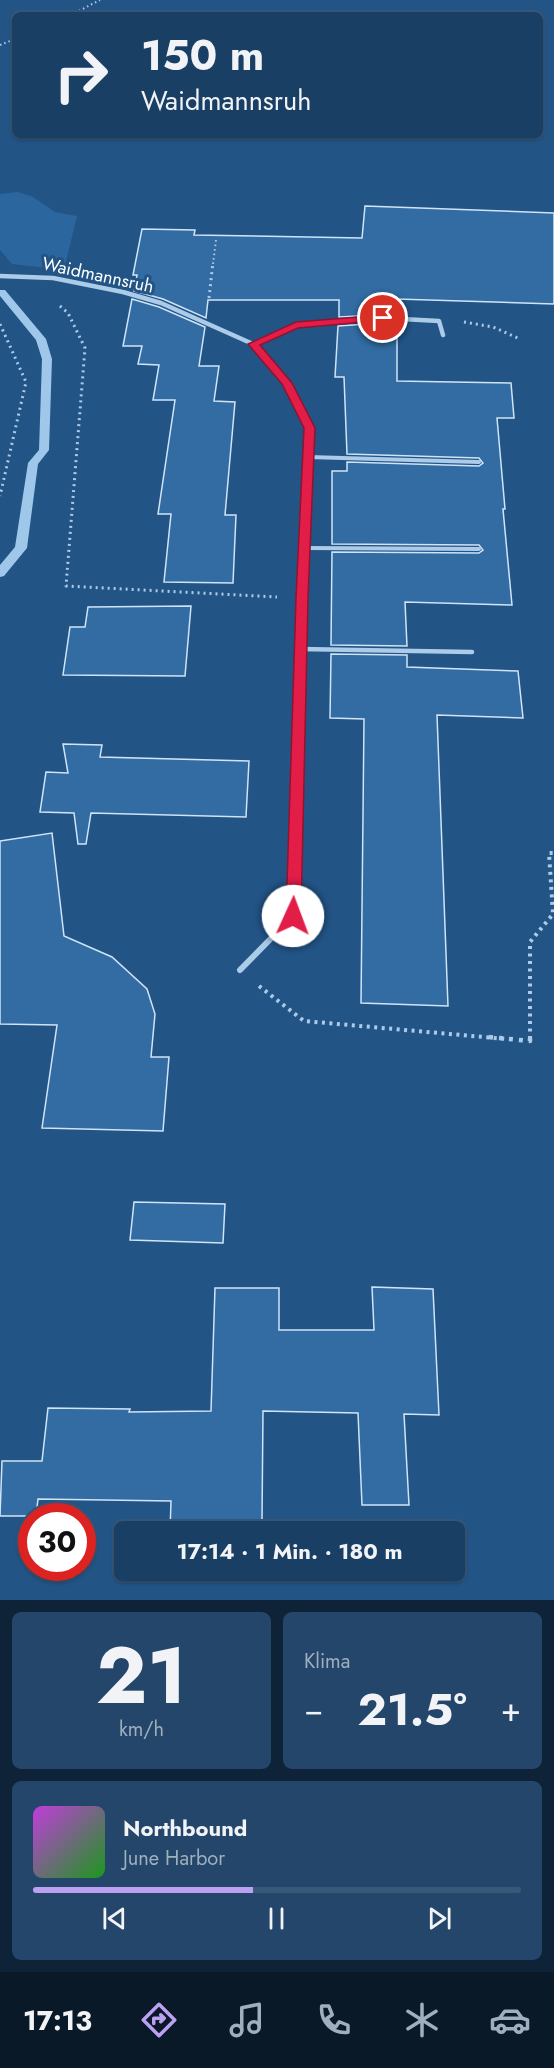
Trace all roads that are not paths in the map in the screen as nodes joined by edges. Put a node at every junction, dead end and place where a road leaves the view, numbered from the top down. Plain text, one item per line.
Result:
1 (0, 276) edge
2 (443, 335) dead end
3 (254, 344) junction
4 (308, 458) junction
5 (479, 462) dead end
6 (304, 548) junction
7 (479, 549) dead end
8 (300, 649) junction
9 (472, 652) dead end
10 (240, 970) road end

1 - 3 street, Waidmannsruh
2 - 3 street
3 - 4 street, Waidmannsruh
4 - 5 lane
4 - 6 street, Waidmannsruh
6 - 7 lane
6 - 8 street, Waidmannsruh
8 - 9 lane
8 - 10 street, Waidmannsruh

